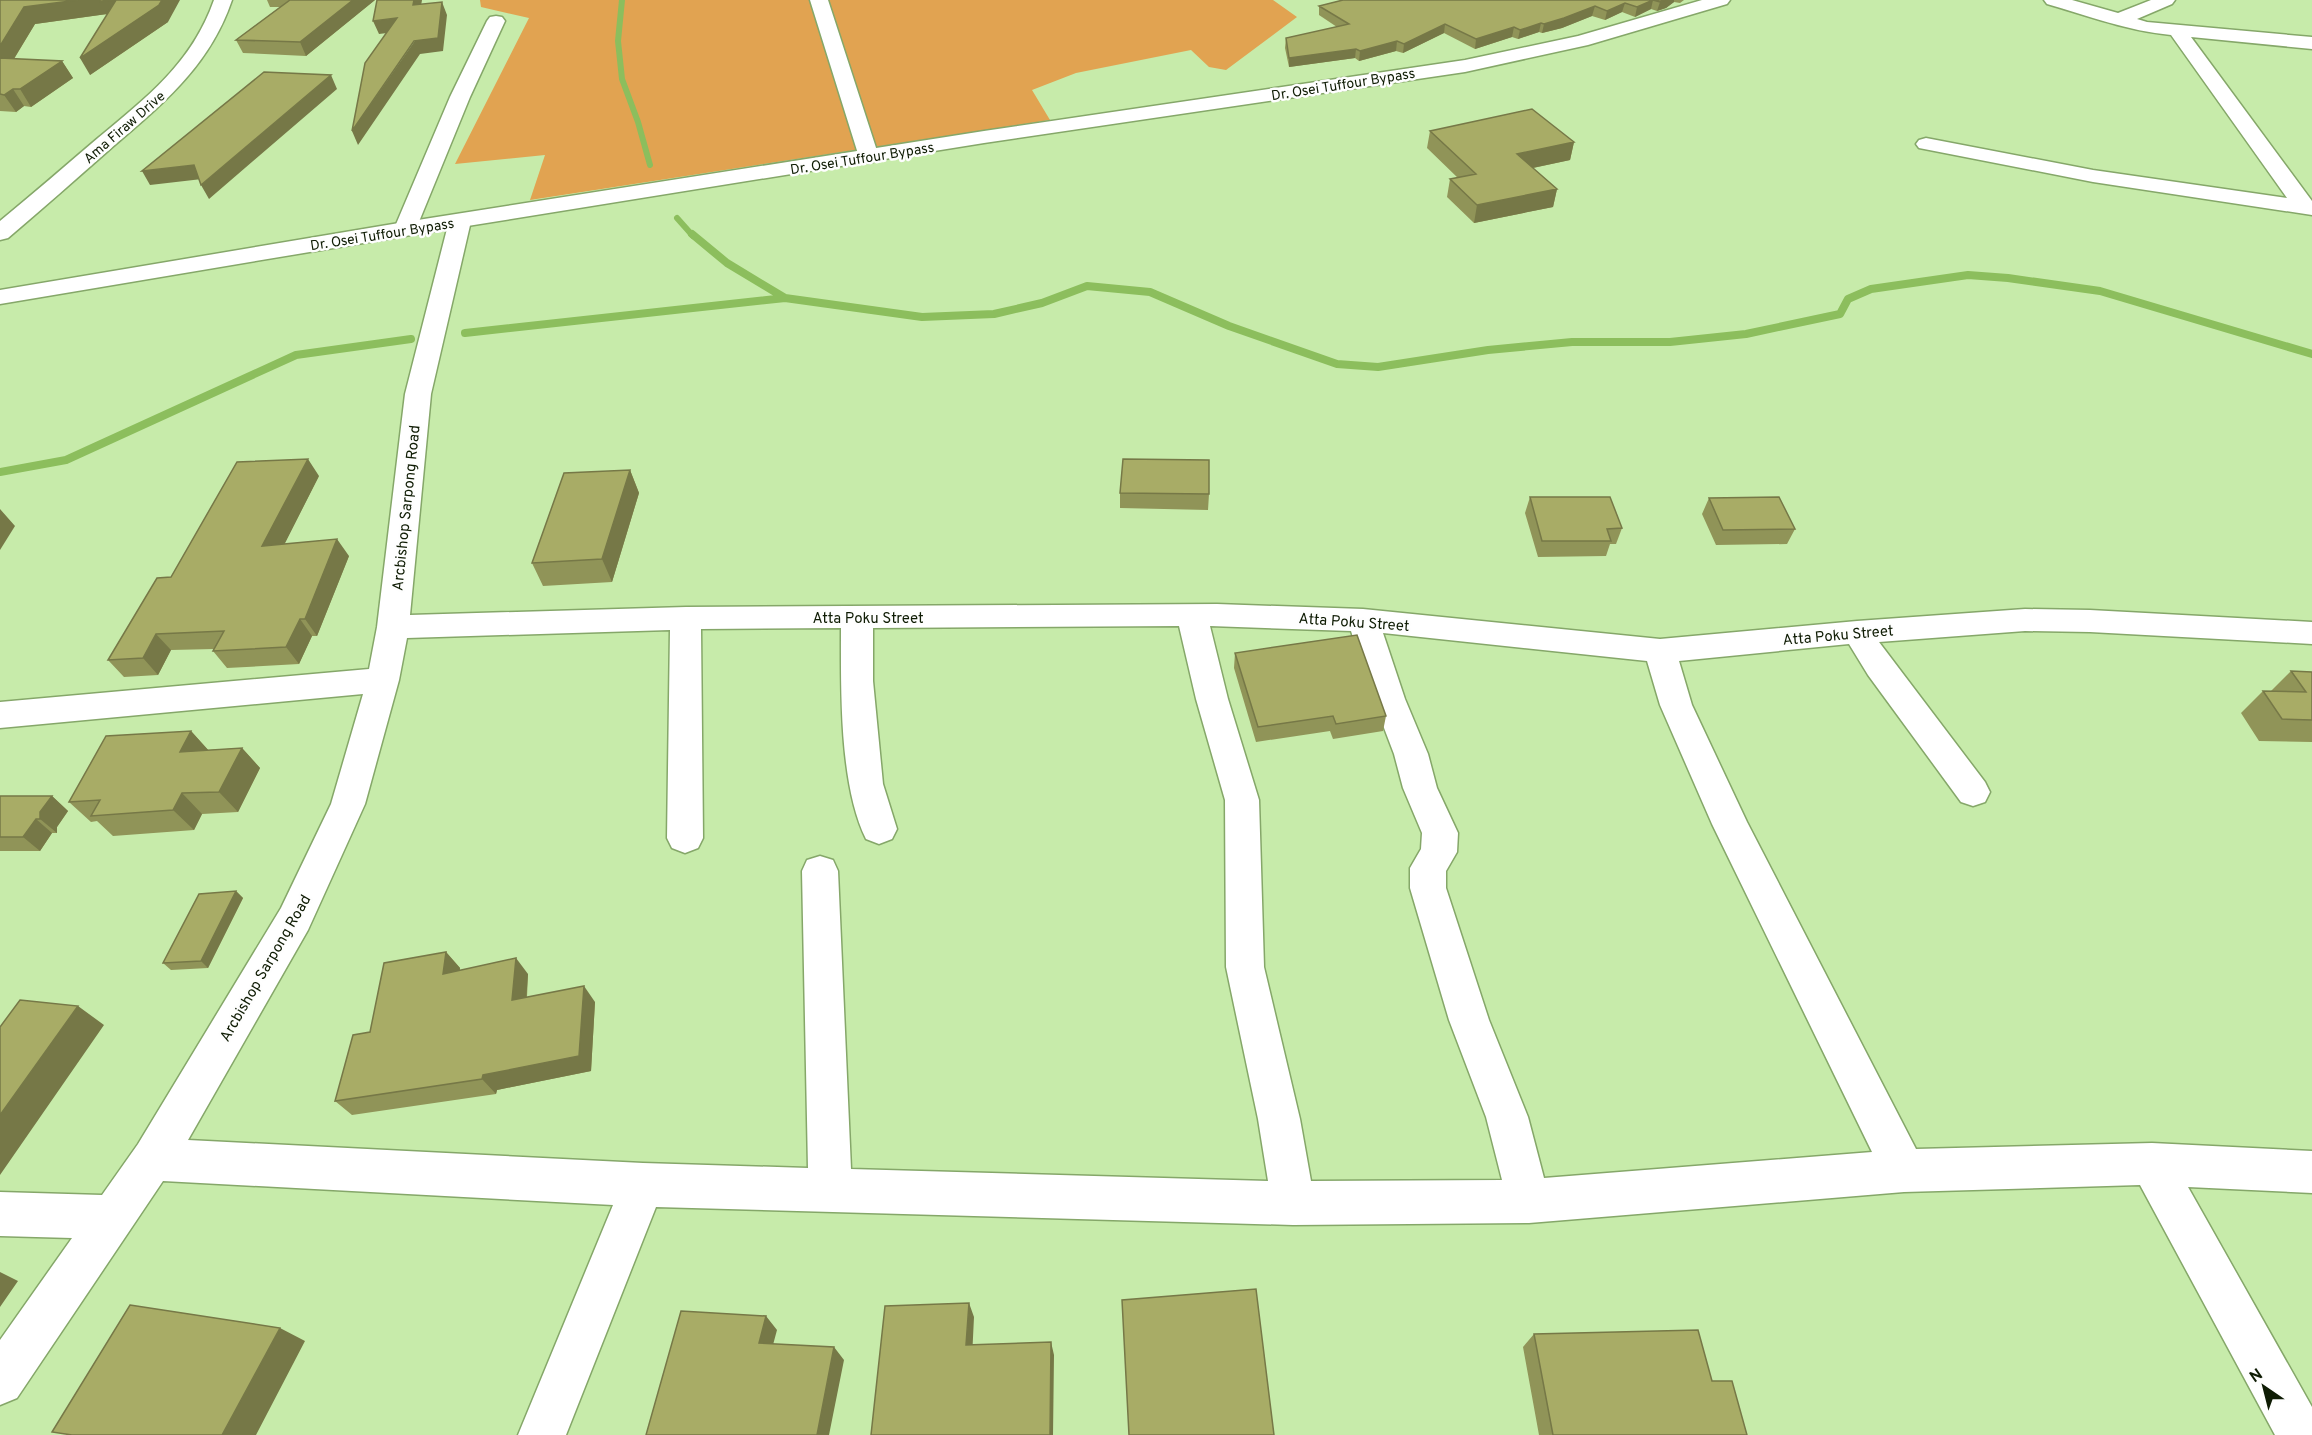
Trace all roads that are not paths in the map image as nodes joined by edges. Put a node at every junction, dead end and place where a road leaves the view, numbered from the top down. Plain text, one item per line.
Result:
1 (223, 0) edge
2 (819, 0) edge
3 (1721, 0) edge
4 (2053, 0) edge
5 (2166, 0) edge
6 (496, 21) dead end
7 (2118, 21) junction
8 (2178, 32) junction
9 (2312, 43) edge
10 (1926, 144) dead end
11 (869, 158) junction
12 (2308, 207) edge
13 (460, 221) junction
14 (405, 229) junction
15 (0, 233) edge
16 (0, 297) edge
17 (1192, 615) junction
18 (686, 618) junction
19 (857, 618) junction
20 (1363, 620) junction
21 (393, 627) junction
22 (1857, 632) junction
23 (2312, 633) edge
24 (1660, 651) junction
25 (383, 680) junction
26 (0, 715) edge
27 (1972, 792) dead end
28 (879, 829) dead end
29 (685, 838) dead end
30 (820, 871) dead end
31 (153, 1159) junction
32 (2152, 1164) junction
33 (1904, 1171) junction
34 (2312, 1172) edge
35 (643, 1185) junction
36 (830, 1190) junction
37 (1528, 1201) junction
38 (1293, 1203) junction
39 (0, 1214) edge
40 (113, 1217) junction
41 (0, 1381) edge
42 (542, 1435) edge
43 (2301, 1435) edge

1 - 15 main road, Ama Firaw Drive
2 - 11 main road
3 - 11 main road, Dr. Osei Tuffour Bypass
4 - 7 main road
5 - 7 main road
6 - 14 main road
7 - 8 main road
8 - 9 main road
8 - 12 main road
10 - 12 main road
11 - 13 main road, Dr. Osei Tuffour Bypass
13 - 14 main road, Dr. Osei Tuffour Bypass
13 - 21 main road, Arcbishop Sarpong Road
14 - 16 main road, Dr. Osei Tuffour Bypass
17 - 19 main road, Atta Poku Street
17 - 20 main road, Atta Poku Street
17 - 38 main road
18 - 19 main road, Atta Poku Street
18 - 21 main road, Atta Poku Street
18 - 29 main road
19 - 28 main road
20 - 24 main road, Atta Poku Street
20 - 37 main road
21 - 25 main road, Arcbishop Sarpong Road
22 - 23 main road, Atta Poku Street
22 - 24 main road, Atta Poku Street
22 - 27 main road
24 - 33 main road
25 - 26 main road
25 - 31 main road, Arcbishop Sarpong Road
30 - 36 main road
31 - 35 main road
31 - 40 main road, Arcbishop Sarpong Road
32 - 33 main road
32 - 34 main road
32 - 43 main road
33 - 37 main road
35 - 36 main road
35 - 42 main road
36 - 38 main road
37 - 38 main road
39 - 40 main road
40 - 41 main road, Arcbishop Sarpong Road

